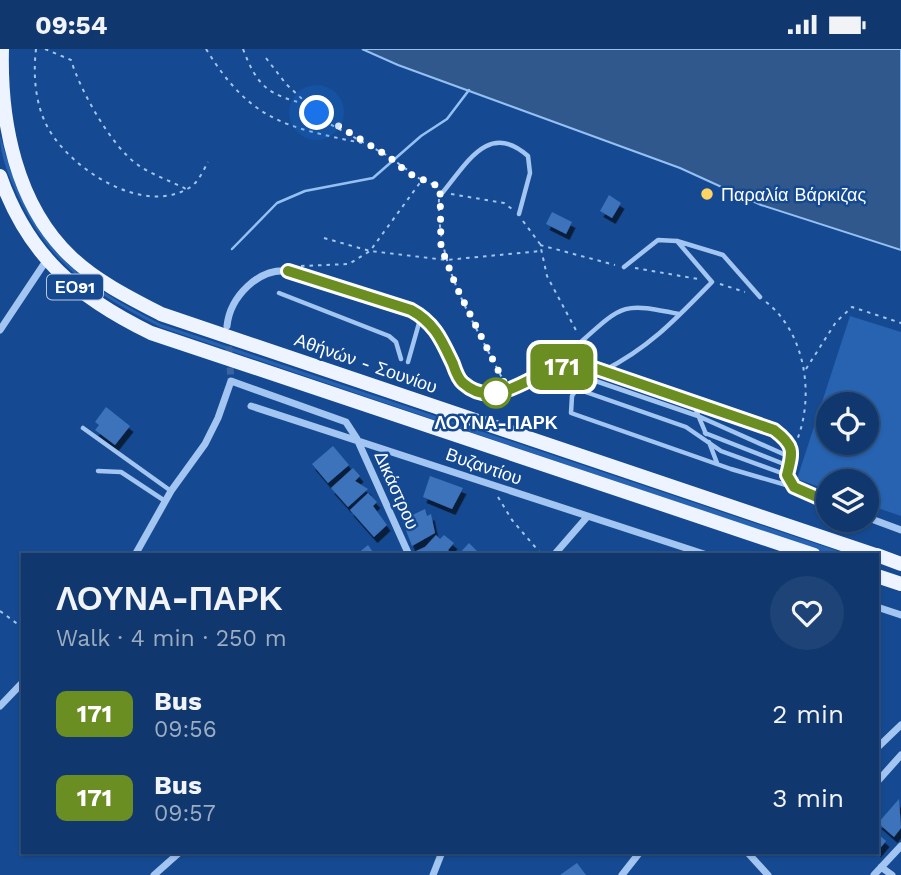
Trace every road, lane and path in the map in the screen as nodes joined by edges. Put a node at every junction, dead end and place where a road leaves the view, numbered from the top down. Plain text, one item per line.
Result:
1 (2, 49) edge
2 (36, 49) edge
3 (45, 49) edge
4 (206, 49) edge
5 (243, 49) edge
6 (266, 58) dead end
7 (306, 104) junction
8 (364, 143) junction
9 (208, 162) dead end
10 (0, 176) edge
11 (422, 180) junction
12 (187, 190) junction
13 (442, 190) junction
14 (519, 214) junction
15 (324, 238) dead end
16 (677, 241) junction
17 (540, 244) junction
18 (370, 251) junction
19 (541, 251) junction
20 (446, 260) junction
21 (46, 261) junction
22 (624, 267) junction
23 (288, 271) junction
24 (712, 282) junction
25 (279, 293) dead end
26 (760, 297) junction
27 (421, 315) junction
28 (680, 315) junction
29 (901, 323) edge
30 (226, 326) tunnel mouth
31 (0, 330) edge
32 (582, 341) joint
33 (401, 359) dead end
34 (408, 362) dead end
35 (591, 367) junction
36 (805, 370) junction
37 (602, 371) junction
38 (584, 377) junction
39 (577, 389) junction
40 (508, 390) junction
41 (692, 402) junction
42 (251, 406) dead end
43 (698, 416) junction
44 (83, 428) dead end
45 (705, 433) junction
46 (357, 439) junction
47 (708, 439) junction
48 (792, 454) junction
49 (717, 464) junction
50 (789, 466) junction
51 (98, 471) dead end
52 (787, 475) junction
53 (490, 484) junction
54 (794, 487) junction
55 (171, 491) junction
56 (816, 497) edge
57 (165, 501) junction
58 (587, 517) junction
59 (879, 522) edge
60 (901, 530) edge
61 (136, 553) edge
62 (408, 553) edge
63 (540, 553) edge
64 (556, 553) edge
65 (701, 553) edge
66 (808, 553) edge
67 (870, 553) edge
68 (879, 556) edge
69 (901, 564) edge
70 (879, 577) edge
71 (901, 584) edge
72 (879, 608) edge
73 (0, 611) edge
74 (901, 615) edge
75 (21, 627) edge
76 (21, 685) edge
77 (0, 706) edge
78 (901, 725) edge
79 (879, 746) edge
80 (901, 755) edge
81 (879, 780) edge
82 (901, 846) edge
83 (178, 854) edge
84 (441, 854) edge
85 (638, 854) edge
86 (749, 854) edge
87 (881, 867) junction
88 (154, 875) edge
89 (433, 875) edge
90 (622, 875) edge
91 (768, 875) edge
92 (874, 875) edge
93 (892, 875) edge

1 - 67 main road, Αθήνών - Σουνίου / ΕΟ91
2 - 12 path
3 - 12 path
4 - 8 path
5 - 7 path
6 - 7 path
7 - 8 path
8 - 11 path
9 - 12 path
10 - 21 main road, ΕΟ91
11 - 13 path
11 - 18 path
13 - 14 path
13 - 14 lane
13 - 20 path
14 - 17 path
15 - 18 path
16 - 22 lane
16 - 24 lane
16 - 26 lane
17 - 19 path
17 - 22 path
18 - 20 path
18 - 23 path
19 - 20 path
19 - 32 path
20 - 40 path
21 - 31 street
21 - 66 main road, ΕΟ91
22 - 24 path
23 - 27 street
23 - 30 street
24 - 26 path
24 - 28 lane
25 - 33 lane
26 - 36 path
27 - 34 lane
27 - 40 street
28 - 32 lane
28 - 37 lane
29 - 36 path
35 - 37 street
35 - 38 lane
35 - 40 street
36 - 48 path
37 - 41 street
38 - 39 lane
38 - 43 lane
39 - 47 lane
39 - 49 lane
41 - 43 lane
41 - 48 street
42 - 46 street, Βυζαντίου
43 - 45 lane
43 - 48 lane
44 - 55 lane
45 - 47 lane
45 - 50 lane
46 - 53 street, Βυζαντίου
46 - 55 street
46 - 62 street, Δικάστρου
47 - 49 lane
47 - 52 lane
48 - 50 street
49 - 54 lane
50 - 52 street
51 - 57 lane
52 - 54 street
53 - 58 street, Βυζαντίου
53 - 63 path
54 - 56 street
55 - 57 street
57 - 61 street
58 - 64 street
58 - 65 street, Βυζαντίου
59 - 60 street
68 - 69 main road, Αθήνών - Σουνίου / ΕΟ91
70 - 71 main road
72 - 74 street
73 - 75 path
76 - 77 street
78 - 79 street
80 - 81 street
82 - 87 street
83 - 88 street
84 - 89 street
85 - 90 street
86 - 91 street
87 - 92 street
87 - 93 street

